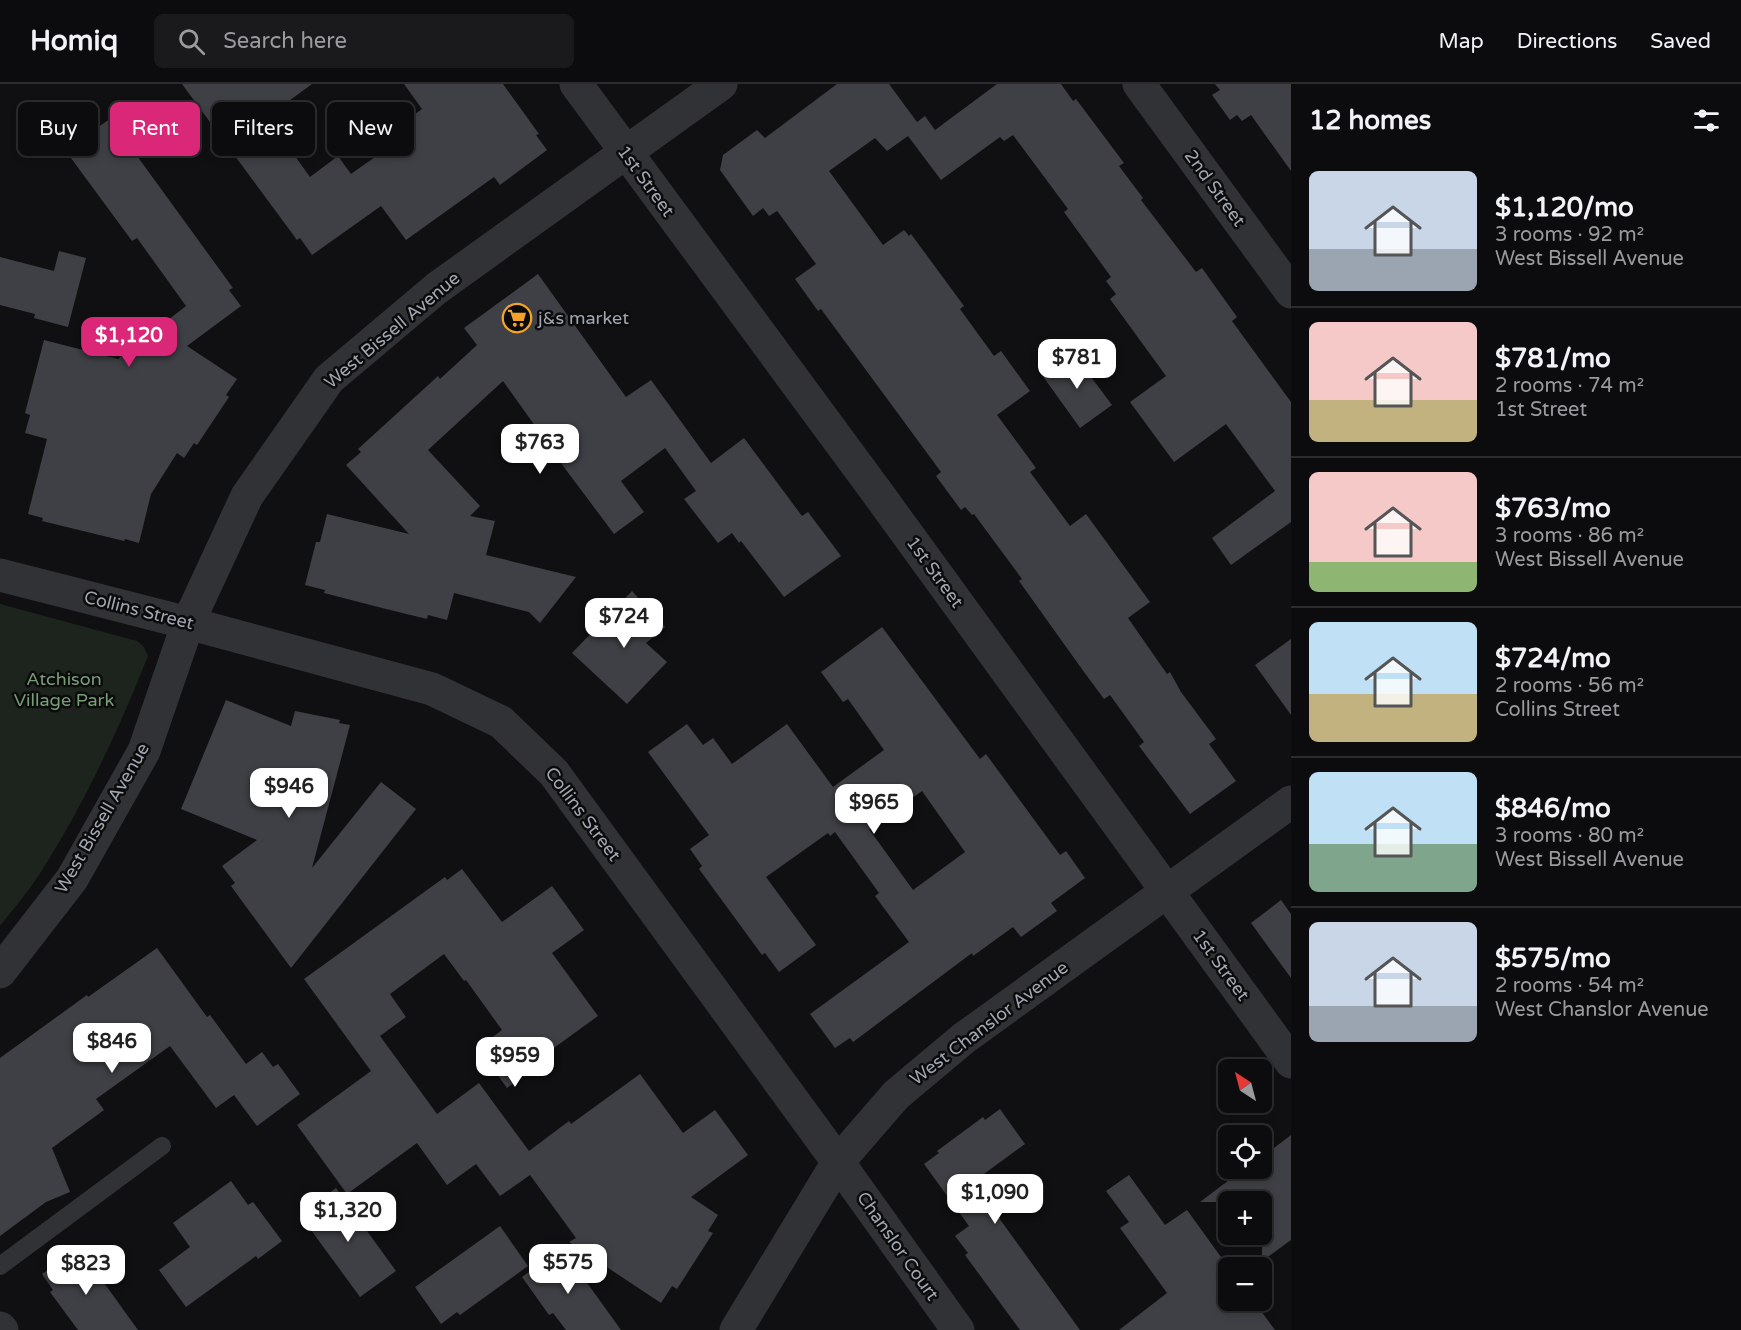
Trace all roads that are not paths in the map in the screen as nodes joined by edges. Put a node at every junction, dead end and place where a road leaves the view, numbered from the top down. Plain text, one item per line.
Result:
1 (576, 84) edge
2 (721, 84) edge
3 (1139, 84) edge
4 (625, 153) junction
5 (1291, 292) edge
6 (0, 575) edge
7 (188, 623) junction
8 (1291, 802) edge
9 (1168, 891) junction
10 (0, 972) edge
11 (1291, 1062) edge
12 (162, 1146) dead end
13 (838, 1162) junction
14 (0, 1266) edge
15 (736, 1330) edge
16 (958, 1330) edge

1 - 4 street, 1st Street
2 - 4 street, West Bissell Avenue
3 - 5 street, 2nd Street
4 - 7 street, West Bissell Avenue
4 - 9 street, 1st Street
6 - 7 street, Collins Street
7 - 10 street, West Bissell Avenue
7 - 13 street, Collins Street
8 - 9 street, West Chanslor Avenue
9 - 11 street, 1st Street
9 - 13 street, West Chanslor Avenue
12 - 14 lane
13 - 15 street, West Chanslor Avenue
13 - 16 street, Chanslor Court

